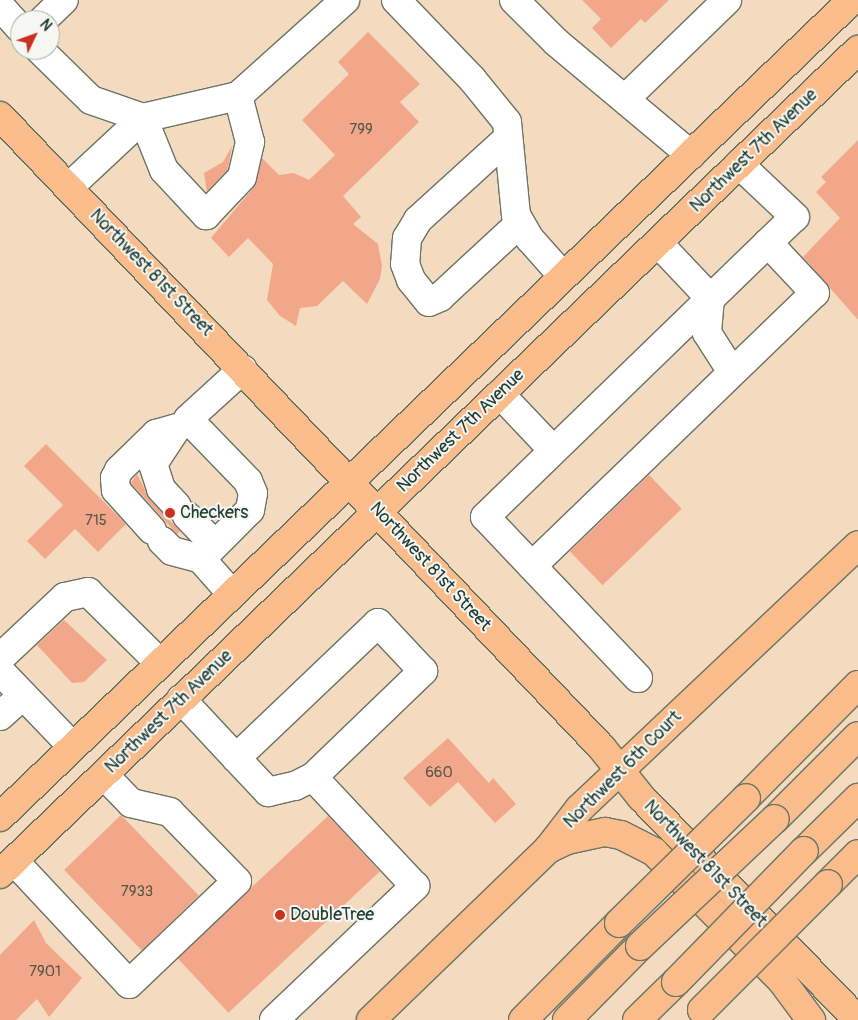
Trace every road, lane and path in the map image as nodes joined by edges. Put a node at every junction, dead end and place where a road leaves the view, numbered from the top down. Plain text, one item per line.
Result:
1 (64, 0) edge
2 (345, 0) edge
3 (396, 0) edge
4 (514, 0) edge
5 (728, 0) edge
6 (852, 0) edge
7 (0, 6) edge
8 (54, 10) edge
9 (10, 17) edge
10 (858, 50) edge
11 (50, 60) edge
12 (238, 96) junction
13 (626, 98) junction
14 (0, 116) edge
15 (143, 118) junction
16 (508, 138) junction
17 (691, 155) junction
18 (739, 164) junction
19 (69, 188) junction
20 (520, 223) junction
21 (658, 243) junction
22 (768, 243) junction
23 (562, 275) junction
24 (710, 298) junction
25 (242, 369) junction
26 (732, 372) junction
27 (500, 394) junction
28 (183, 423) junction
29 (553, 450) junction
30 (349, 482) junction
31 (377, 512) junction
32 (858, 544) edge
33 (208, 552) junction
34 (532, 566) junction
35 (232, 594) junction
36 (0, 658) edge
37 (160, 663) junction
38 (0, 671) edge
39 (638, 678) dead end
40 (858, 685) edge
41 (23, 695) junction
42 (181, 699) junction
43 (0, 716) edge
44 (858, 736) edge
45 (73, 747) junction
46 (236, 758) junction
47 (620, 769) junction
48 (104, 775) junction
49 (313, 777) junction
50 (858, 798) edge
51 (0, 816) edge
52 (548, 849) junction
53 (858, 854) edge
54 (7, 868) edge
55 (697, 1015) edge
56 (274, 1020) edge
57 (371, 1020) edge
58 (523, 1020) edge
59 (567, 1020) edge
60 (637, 1020) edge
61 (811, 1020) edge
62 (858, 1020) edge

1 - 8 street
2 - 12 street
3 - 16 street
4 - 13 street
5 - 13 street
6 - 17 main road
7 - 9 street
10 - 18 main road, Northwest 7th Avenue
11 - 15 street
12 - 15 street
12 - 15 street
13 - 17 street
14 - 19 main road, Northwest 81st Street
15 - 19 street
16 - 20 street
16 - 20 street
17 - 23 main road
18 - 21 main road, Northwest 7th Avenue
18 - 22 street
19 - 25 main road, Northwest 81st Street
20 - 23 street
21 - 24 street
21 - 27 main road, Northwest 7th Avenue
22 - 24 street
22 - 26 street
23 - 30 main road
24 - 26 street
24 - 29 street
25 - 28 street
25 - 30 main road, Northwest 81st Street
26 - 34 street
27 - 29 street
27 - 31 main road, Northwest 7th Avenue
28 - 33 street
28 - 33 street
28 - 33 street
29 - 34 street
30 - 31 main road, Northwest 81st Street
30 - 35 main road
31 - 42 main road, Northwest 7th Avenue
31 - 47 main road, Northwest 81st Street
32 - 47 main road, Northwest 6th Court
33 - 35 street
34 - 39 street
35 - 37 main road
36 - 37 street
37 - 45 main road
38 - 41 street
40 - 58 main road, bridge
41 - 43 street
41 - 45 street
42 - 46 street
42 - 48 main road, Northwest 7th Avenue
44 - 59 main road, bridge
45 - 51 main road
46 - 49 street
46 - 49 street
47 - 52 main road, Northwest 6th Court
47 - 62 main road, Northwest 81st Street
48 - 54 main road, Northwest 7th Avenue
48 - 54 street
49 - 56 street
50 - 60 main road, bridge
52 - 57 main road, Northwest 6th Court
52 - 61 main road
53 - 55 main road, bridge

